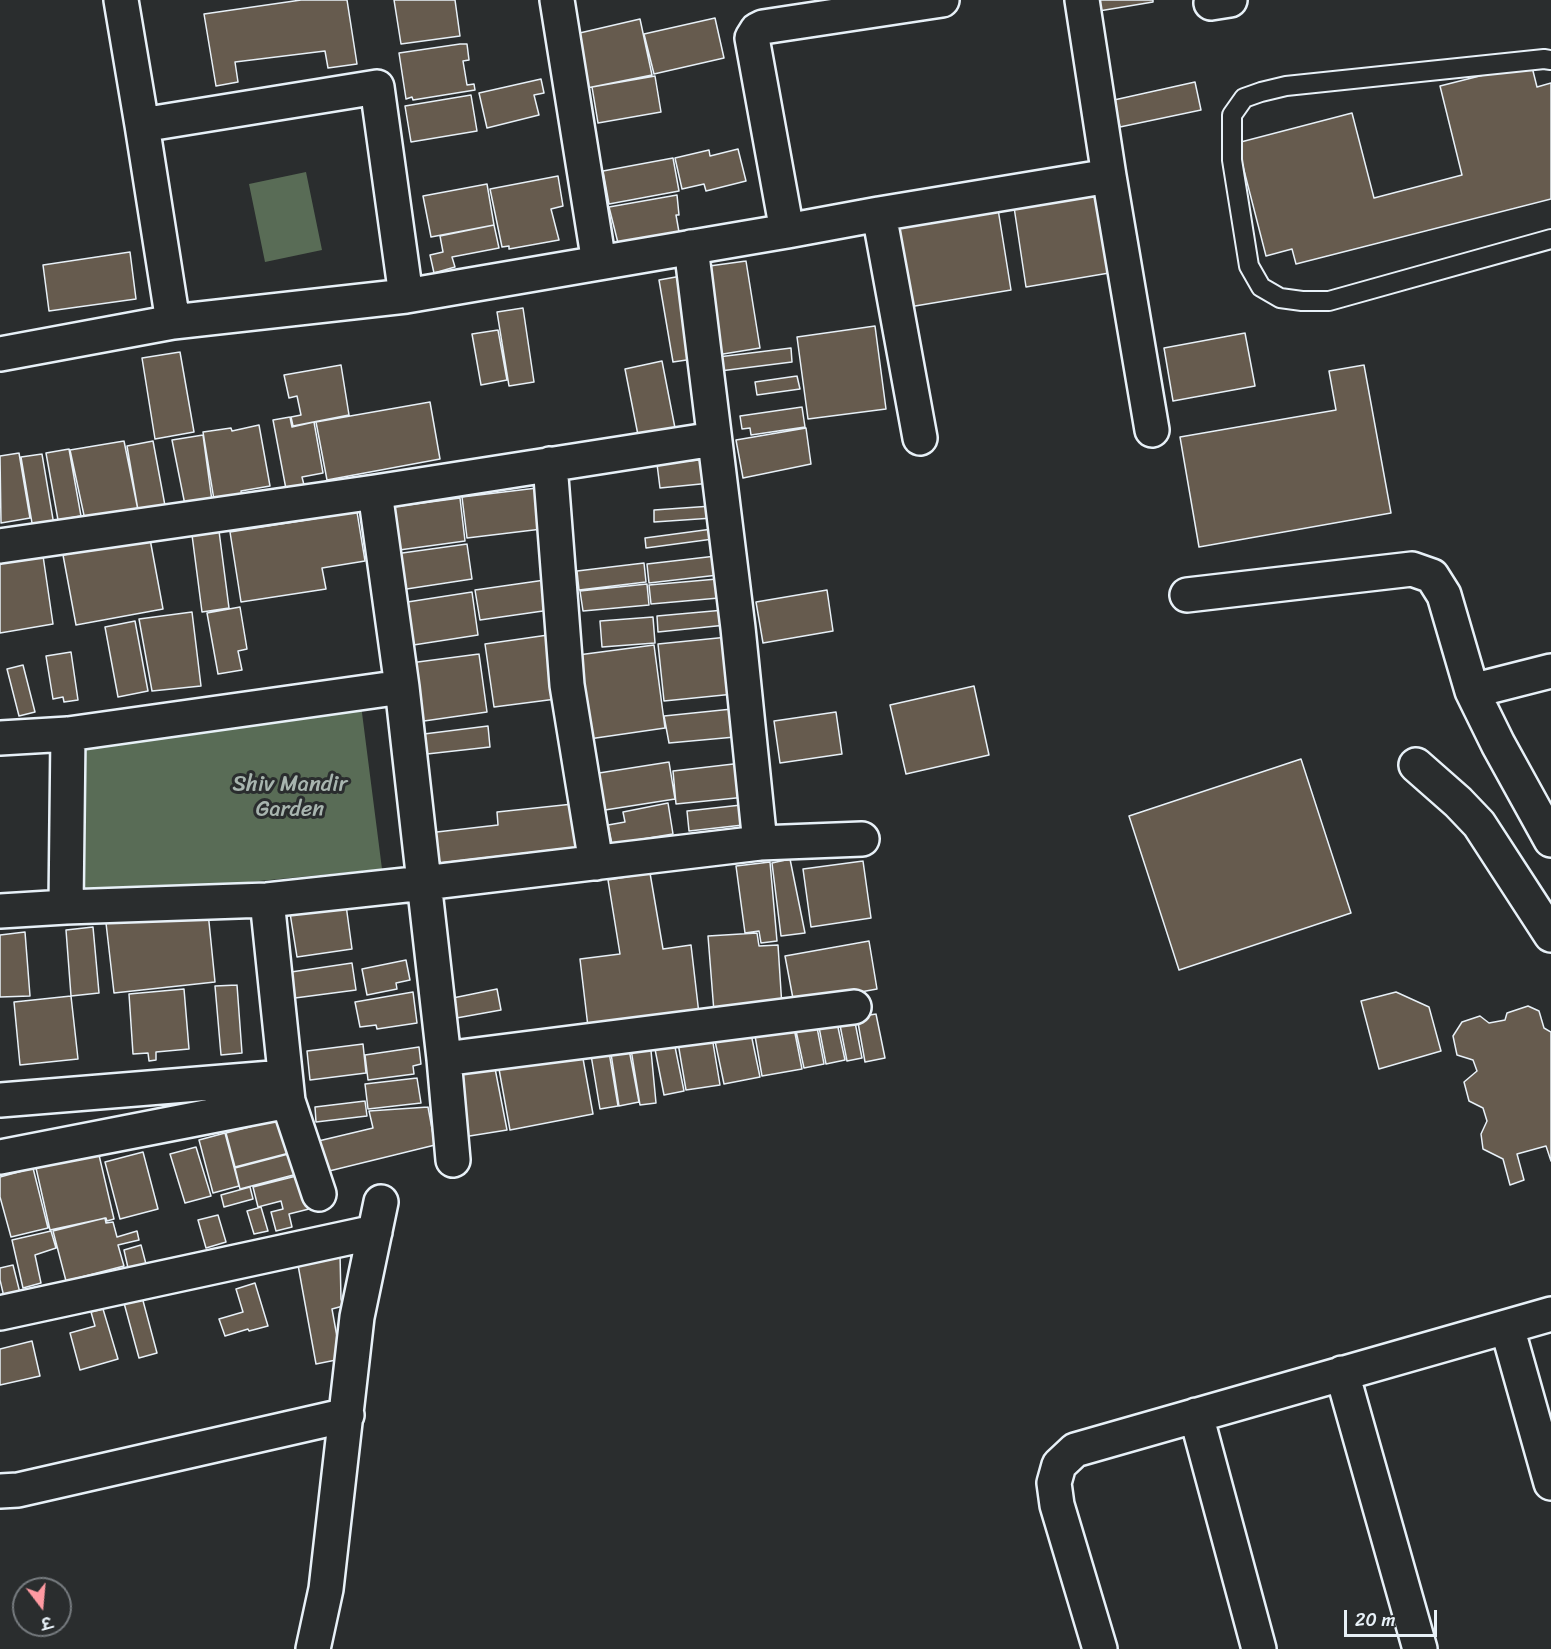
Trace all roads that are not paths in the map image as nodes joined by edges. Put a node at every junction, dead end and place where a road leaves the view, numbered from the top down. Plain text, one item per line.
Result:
1 (121, 0) edge
2 (557, 0) edge
3 (942, 0) edge
4 (1082, 0) edge
5 (1551, 60) edge
6 (142, 125) junction
7 (1109, 176) junction
8 (879, 214) junction
9 (787, 231) junction
10 (1551, 239) edge
11 (691, 247) junction
12 (599, 263) junction
13 (406, 296) junction
14 (173, 322) junction
15 (0, 354) edge
16 (1152, 430) dead end
17 (920, 438) dead end
18 (714, 439) junction
19 (550, 464) junction
20 (375, 492) junction
21 (0, 546) edge
22 (1187, 595) dead end
23 (1551, 671) edge
24 (402, 687) junction
25 (1472, 691) junction
26 (68, 734) junction
27 (0, 738) edge
28 (1416, 765) dead end
29 (862, 839) dead end
30 (1551, 840) edge
31 (760, 843) junction
32 (596, 863) junction
33 (424, 883) junction
34 (267, 900) junction
35 (66, 906) junction
36 (0, 911) edge
37 (1551, 935) edge
38 (854, 1008) dead end
39 (444, 1059) junction
40 (286, 1089) junction
41 (0, 1100) edge
42 (0, 1157) edge
43 (453, 1160) dead end
44 (319, 1194) dead end
45 (0, 1313) edge
46 (1551, 1314) edge
47 (1507, 1327) junction
48 (1342, 1373) junction
49 (347, 1415) junction
50 (1196, 1415) junction
51 (1551, 1483) edge
52 (0, 1491) edge
53 (313, 1649) edge
54 (1100, 1649) edge
55 (1259, 1649) edge
56 (1420, 1649) edge

1 - 6 street
2 - 12 street
3 - 9 street
4 - 7 street
5 - 10 lane
6 - 13 street
6 - 14 street
7 - 8 street
7 - 16 street
8 - 9 street
8 - 17 street
9 - 11 street
11 - 12 street
11 - 18 street
12 - 13 street
13 - 14 street
14 - 15 street
18 - 19 street
18 - 31 street
19 - 20 street
19 - 32 street
20 - 21 street
20 - 24 street
22 - 25 street
23 - 25 street
24 - 26 street
24 - 33 street
25 - 30 street
26 - 27 street
26 - 35 street
28 - 37 street
29 - 31 street
31 - 32 street
32 - 33 street
33 - 34 street
33 - 39 street
34 - 35 street
34 - 40 street
35 - 36 street
38 - 39 street
39 - 43 street
40 - 41 street
40 - 42 street
40 - 44 street
45 - 49 street
46 - 47 street
47 - 48 street
47 - 51 street
48 - 50 street
48 - 56 street
49 - 52 street
49 - 53 street
50 - 54 street
50 - 55 street

